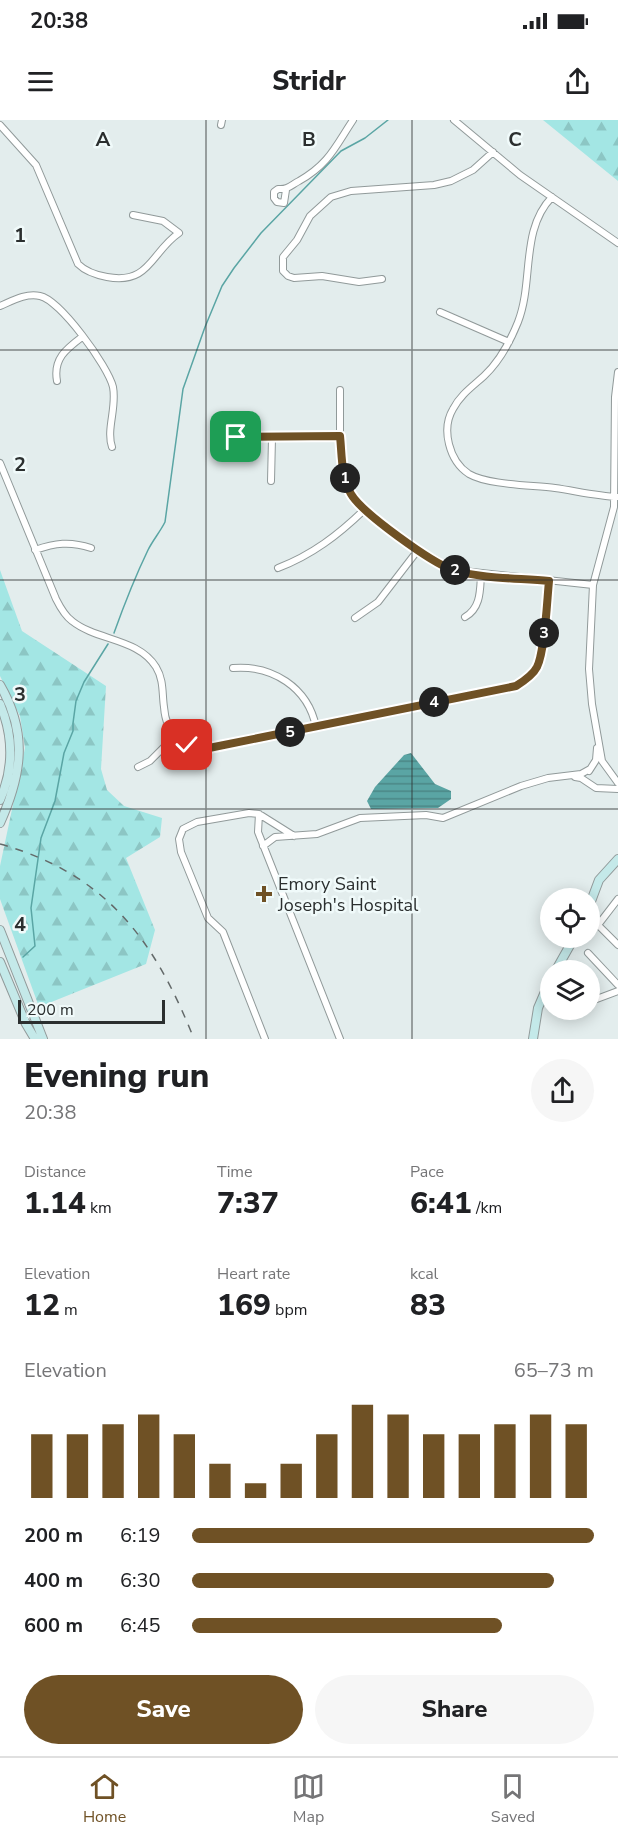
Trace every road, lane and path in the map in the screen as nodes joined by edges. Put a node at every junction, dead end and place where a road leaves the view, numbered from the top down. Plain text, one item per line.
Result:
1 (353, 120) edge
2 (454, 120) edge
3 (0, 124) edge
4 (493, 152) junction
5 (286, 190) dead end
6 (552, 197) junction
7 (133, 215) dead end
8 (618, 243) edge
9 (382, 279) dead end
10 (0, 306) edge
11 (440, 312) dead end
12 (82, 337) junction
13 (509, 342) junction
14 (618, 372) edge
15 (57, 381) dead end
16 (340, 390) dead end
17 (340, 436) junction
18 (236, 437) dead end
19 (272, 438) junction
20 (112, 447) dead end
21 (0, 463) edge
22 (271, 481) dead end
23 (616, 497) edge
24 (364, 510) junction
25 (91, 548) dead end
26 (35, 550) junction
27 (418, 550) junction
28 (278, 568) dead end
29 (481, 575) junction
30 (549, 581) junction
31 (593, 585) junction
32 (465, 616) dead end
33 (355, 618) dead end
34 (233, 668) dead end
35 (0, 685) edge
36 (0, 704) edge
37 (316, 727) junction
38 (597, 735) junction
39 (175, 736) junction
40 (604, 764) junction
41 (138, 767) dead end
42 (591, 768) junction
43 (563, 776) junction
44 (590, 783) junction
45 (618, 783) edge
46 (618, 789) edge
47 (0, 800) edge
48 (259, 814) junction
49 (0, 823) edge
50 (294, 836) junction
51 (263, 846) junction
52 (618, 859) edge
53 (596, 888) edge
54 (618, 899) edge
55 (600, 922) edge
56 (600, 927) edge
57 (0, 930) edge
58 (1, 941) edge
59 (617, 942) edge
60 (588, 953) dead end
61 (1, 964) edge
62 (618, 984) edge
63 (618, 991) edge
64 (600, 998) edge
65 (540, 1003) edge
66 (34, 1039) edge
67 (43, 1039) edge
68 (265, 1039) edge
69 (340, 1039) edge
70 (533, 1039) edge

1 - 5 street
2 - 4 street
3 - 7 street
4 - 6 street
4 - 9 street
6 - 8 street
6 - 13 street
10 - 12 street
11 - 13 street
12 - 15 street
12 - 20 street
13 - 23 street
14 - 23 street
16 - 17 street
17 - 19 street
17 - 24 street
18 - 19 street
19 - 22 street
21 - 26 street
23 - 31 street
24 - 27 street
24 - 28 street
25 - 26 street
26 - 39 street
27 - 29 street
27 - 33 street
29 - 30 street
29 - 32 street
30 - 31 street
30 - 37 street
31 - 38 street
34 - 37 street
35 - 49 main road
36 - 47 main road
37 - 39 street
38 - 40 street
38 - 42 street
39 - 41 street
40 - 42 street
40 - 45 street
42 - 43 street
42 - 44 street
43 - 44 street
43 - 50 street
44 - 46 street
48 - 50 street
48 - 51 street
48 - 68 street
50 - 51 street
51 - 69 street
52 - 53 main road
54 - 55 street
56 - 59 street
57 - 58 main road
58 - 67 main road
60 - 62 street
61 - 66 main road
63 - 64 street
65 - 70 main road

